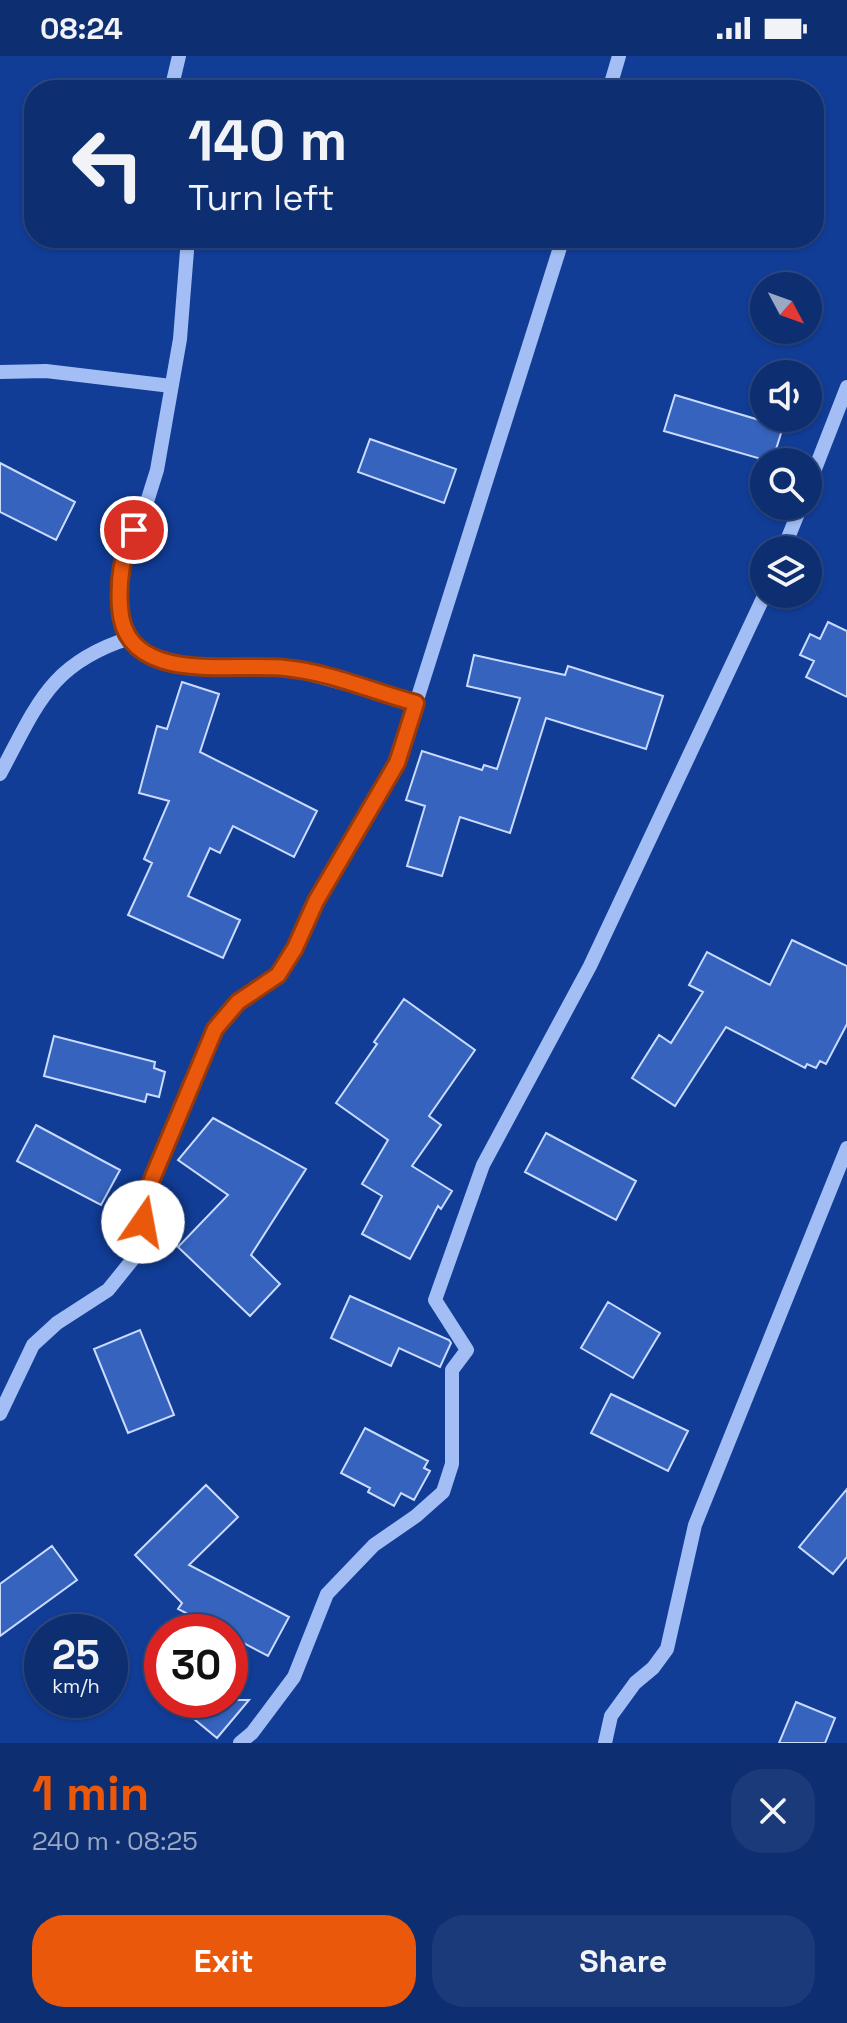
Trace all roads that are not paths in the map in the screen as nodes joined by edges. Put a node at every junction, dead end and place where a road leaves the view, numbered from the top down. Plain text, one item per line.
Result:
1 (179, 56) edge
2 (619, 56) edge
3 (173, 80) edge
4 (612, 80) edge
5 (187, 248) edge
6 (560, 248) edge
7 (0, 372) edge
8 (171, 386) junction
9 (847, 387) edge
10 (822, 451) edge
11 (758, 608) edge
12 (130, 638) junction
13 (416, 703) junction
14 (0, 774) edge
15 (847, 1148) edge
16 (0, 1414) edge
17 (240, 1743) edge
18 (605, 1743) edge

1 - 3 street
2 - 4 street
5 - 8 street
6 - 13 street
7 - 8 street
8 - 12 street
9 - 10 street
11 - 17 street
12 - 13 street
12 - 14 street
13 - 16 street
15 - 18 street

